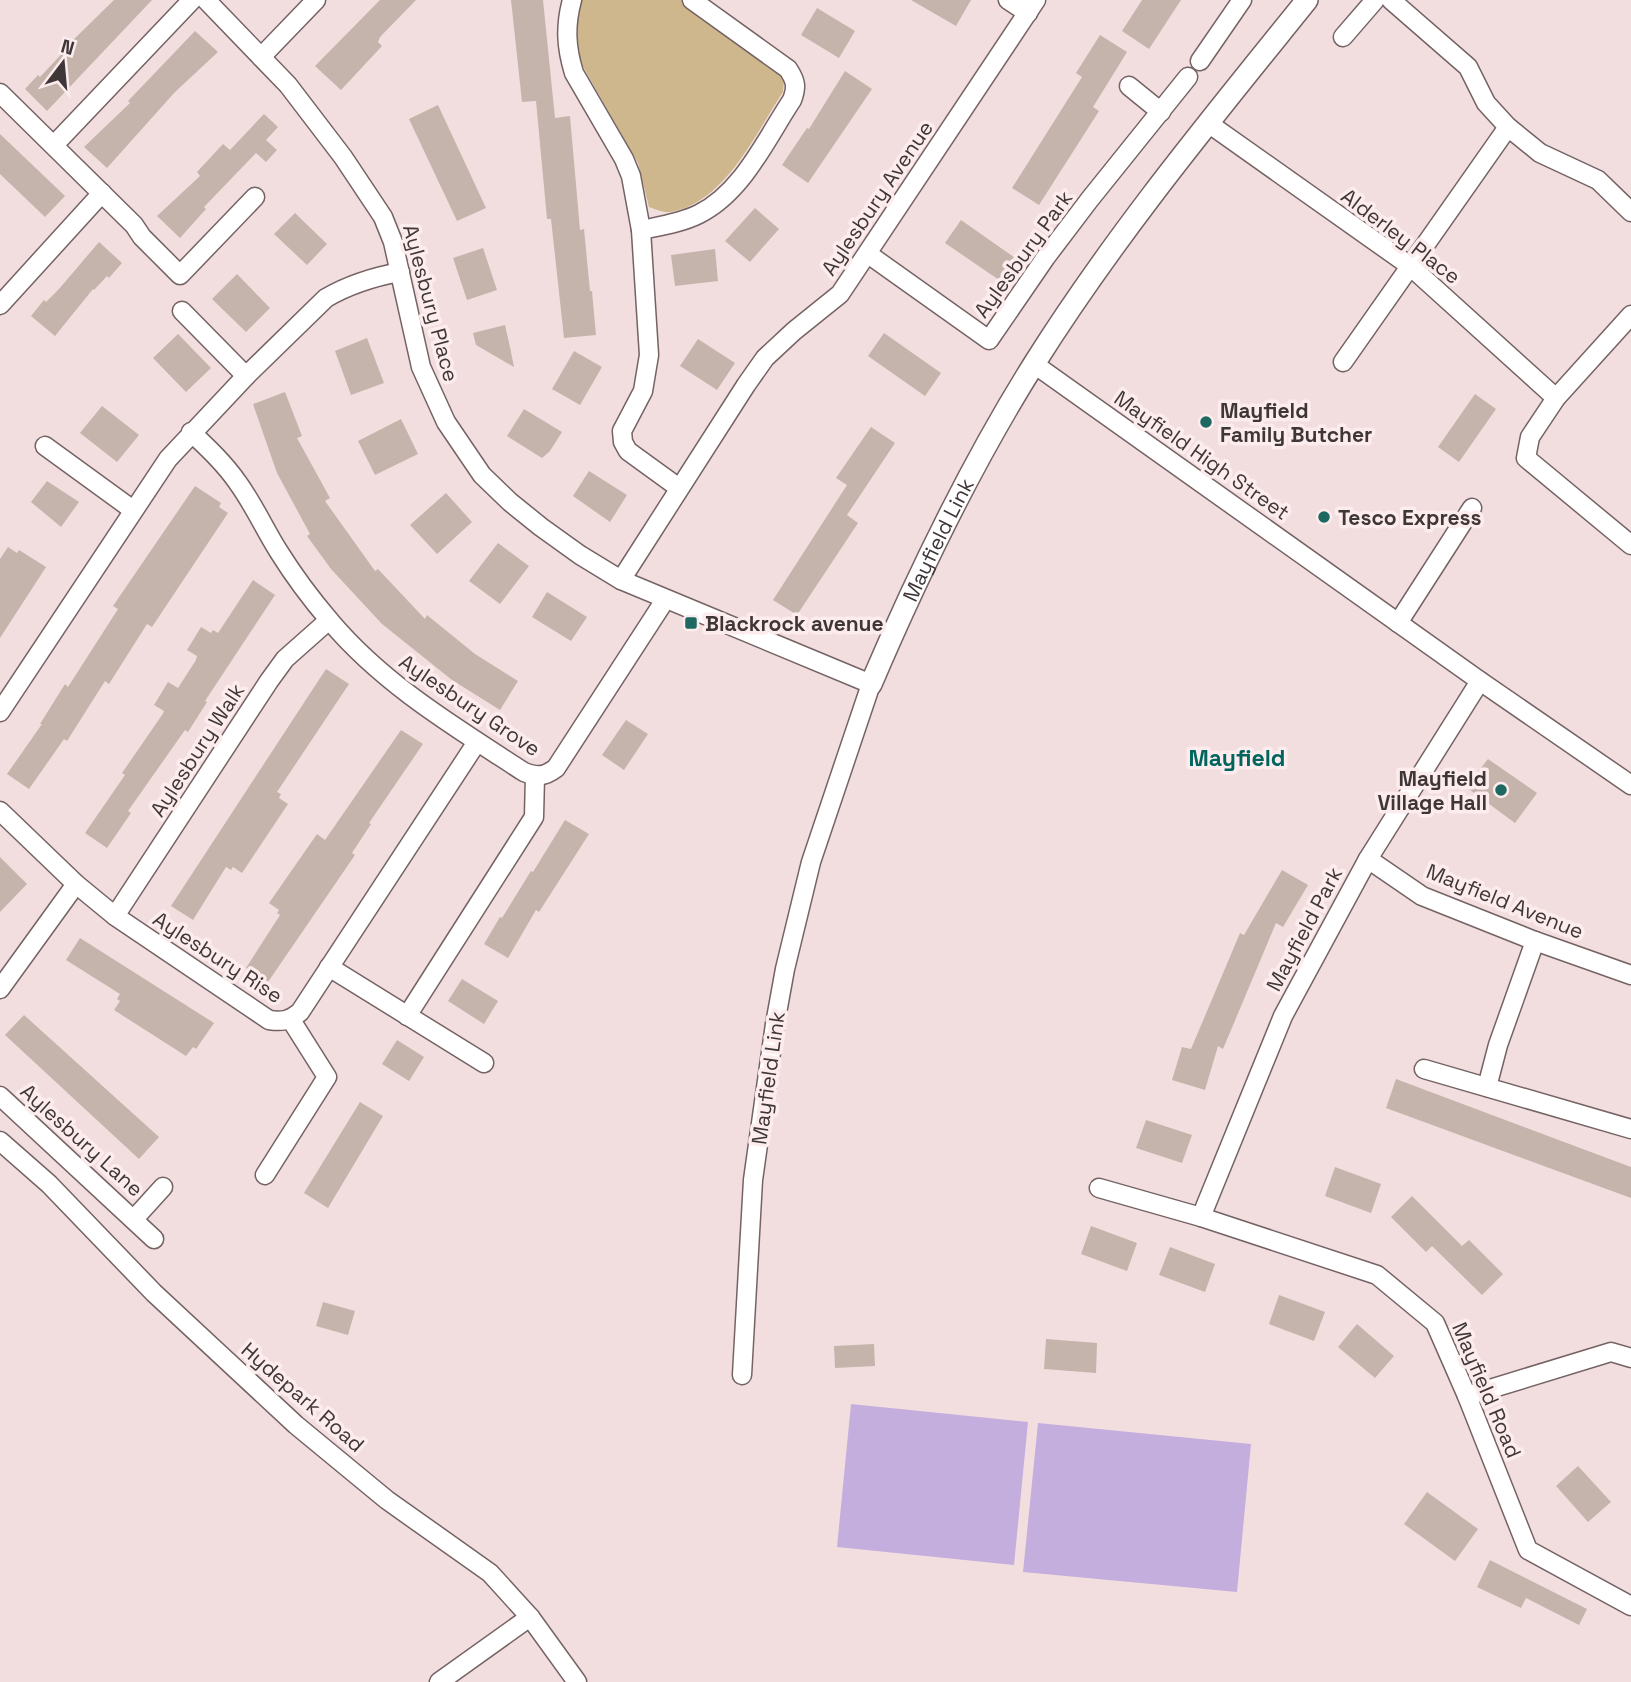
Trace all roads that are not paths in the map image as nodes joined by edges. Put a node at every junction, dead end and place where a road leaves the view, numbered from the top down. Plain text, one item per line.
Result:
1 (192, 0) edge
2 (206, 0) edge
3 (316, 0) edge
4 (572, 0) edge
5 (692, 0) edge
6 (1008, 0) edge
7 (1241, 0) edge
8 (1307, 0) edge
9 (1375, 0) edge
10 (1391, 0) edge
11 (1032, 6) edge
12 (1343, 37) dead end
13 (261, 57) junction
14 (1200, 61) dead end
15 (1188, 77) dead end
16 (1129, 86) dead end
17 (0, 93) edge
18 (1161, 112) junction
19 (1208, 124) junction
20 (1508, 127) junction
21 (54, 145) junction
22 (102, 193) junction
23 (255, 197) dead end
24 (1631, 212) edge
25 (641, 230) junction
26 (868, 254) junction
27 (1410, 266) junction
28 (400, 272) junction
29 (0, 305) edge
30 (182, 311) dead end
31 (1631, 315) edge
32 (1343, 362) dead end
33 (1034, 364) junction
34 (246, 376) junction
35 (1556, 398) junction
36 (191, 432) junction
37 (45, 446) dead end
38 (679, 488) junction
39 (1472, 508) dead end
40 (133, 510) junction
41 (1631, 545) edge
42 (621, 580) junction
43 (665, 600) junction
44 (329, 620) junction
45 (1398, 623) junction
46 (1480, 681) junction
47 (871, 684) junction
48 (0, 712) edge
49 (477, 742) junction
50 (535, 776) junction
51 (1631, 785) edge
52 (0, 811) edge
53 (1368, 859) junction
54 (76, 884) junction
55 (115, 916) junction
56 (1535, 941) junction
57 (329, 967) junction
58 (1631, 975) edge
59 (0, 989) edge
60 (407, 1016) junction
61 (290, 1020) junction
62 (484, 1063) dead end
63 (1424, 1069) dead end
64 (1487, 1087) junction
65 (0, 1096) edge
66 (1631, 1129) edge
67 (0, 1141) edge
68 (263, 1143) dead end
69 (279, 1153) junction
70 (265, 1175) dead end
71 (163, 1187) dead end
72 (1099, 1188) dead end
73 (1201, 1217) junction
74 (134, 1219) junction
75 (154, 1239) dead end
76 (1631, 1358) edge
77 (742, 1375) dead end
78 (1467, 1396) junction
79 (1631, 1606) edge
80 (530, 1617) junction
81 (439, 1682) edge
82 (577, 1682) edge

1 - 21 street
2 - 13 street, Aylesbury Place
3 - 13 street
4 - 25 street
5 - 25 street
6 - 11 street
7 - 14 street
8 - 19 street, Mayfield Link
9 - 12 street
10 - 20 street
11 - 26 street, Aylesbury Avenue
13 - 28 street, Aylesbury Place
15 - 18 street, Aylesbury Park
16 - 18 street
17 - 21 street
18 - 26 street, Aylesbury Park
19 - 27 street, Alderley Place
19 - 33 street, Mayfield Link
20 - 24 street
20 - 27 street
21 - 22 street
22 - 23 street
22 - 29 street
25 - 38 street
26 - 38 street, Aylesbury Avenue
27 - 32 street
27 - 35 street, Alderley Place
28 - 34 street
28 - 42 street, Aylesbury Place
30 - 34 street
31 - 35 street
33 - 45 street, Mayfield High Street
33 - 47 street, Mayfield Link
34 - 36 street
35 - 41 street
36 - 40 street
36 - 44 street, Aylesbury Grove
37 - 40 street
38 - 42 street, Aylesbury Avenue
39 - 45 street
40 - 48 street
42 - 43 street, Aylesbury Place
43 - 47 street, Aylesbury Place
43 - 50 street, Aylesbury Grove
44 - 49 street, Aylesbury Grove
44 - 55 street, Aylesbury Walk
45 - 46 street, Mayfield High Street
46 - 51 street, Mayfield High Street
46 - 53 street, Mayfield Park
47 - 77 street, Mayfield Link
49 - 50 street, Aylesbury Grove
49 - 57 street, Aylesbury Rise
50 - 60 street
52 - 54 street, Aylesbury Rise
53 - 56 street, Mayfield Avenue
53 - 73 street, Mayfield Park
54 - 55 street, Aylesbury Rise
54 - 59 street
55 - 61 street, Aylesbury Rise
56 - 58 street, Mayfield Avenue
56 - 64 street
57 - 60 street
57 - 61 street, Aylesbury Rise
60 - 62 street
61 - 69 street
63 - 64 street
64 - 66 street
65 - 74 street, Aylesbury Lane
67 - 80 street, Hydepark Road
68 - 69 street
69 - 70 street
71 - 74 street, Aylesbury Lane
72 - 73 street, Mayfield Road
73 - 78 street, Mayfield Road
74 - 75 street, Aylesbury Lane
76 - 78 street
78 - 79 street, Mayfield Road
80 - 81 street
80 - 82 street, Hydepark Road

